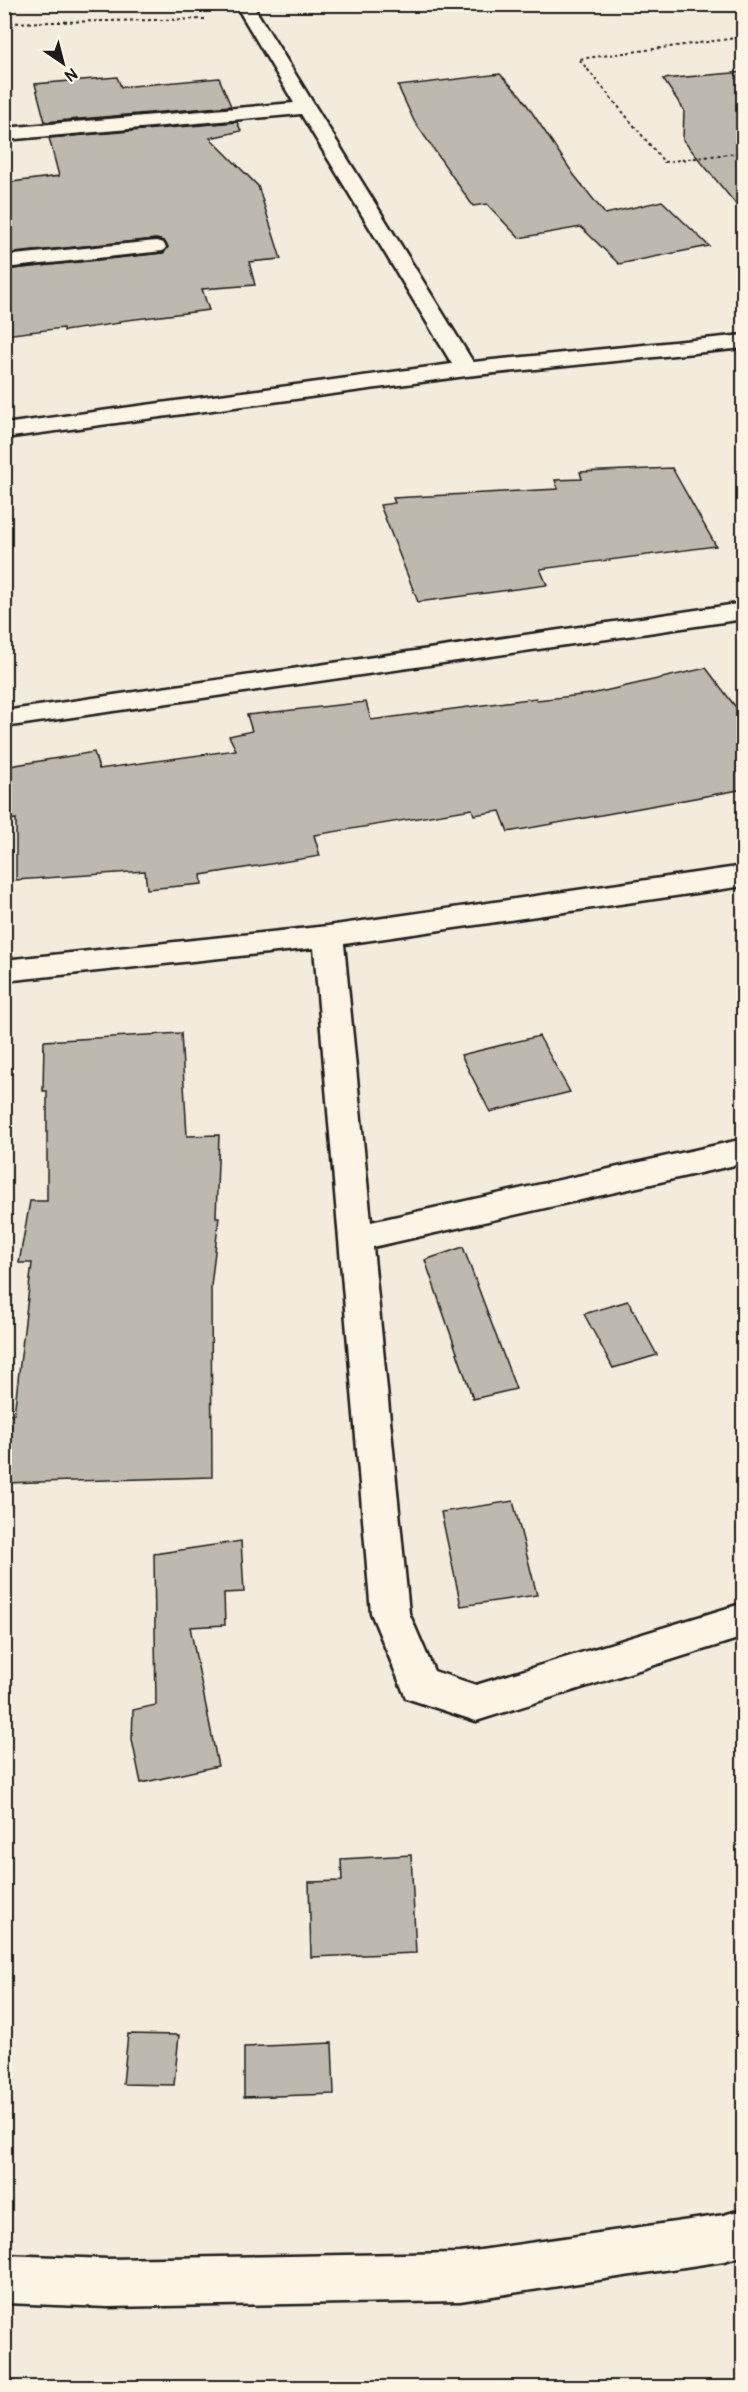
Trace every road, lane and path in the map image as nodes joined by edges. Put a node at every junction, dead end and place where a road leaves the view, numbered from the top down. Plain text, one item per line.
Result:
1 (248, 12) edge
2 (4, 23) edge
3 (744, 37) edge
4 (305, 108) junction
5 (4, 134) edge
6 (744, 152) edge
7 (156, 247) dead end
8 (4, 262) edge
9 (744, 341) edge
10 (466, 369) junction
11 (4, 431) edge
12 (744, 612) edge
13 (4, 719) edge
14 (744, 876) edge
15 (328, 936) junction
16 (4, 971) edge
17 (744, 1151) edge
18 (356, 1238) junction
19 (744, 1620) edge
20 (744, 2232) edge
21 (4, 2279) edge

1 - 2 path
1 - 4 street
3 - 6 path
4 - 5 street
4 - 10 street
7 - 8 street
9 - 10 street
10 - 11 street
12 - 13 street
14 - 15 street
15 - 16 street
15 - 18 street
17 - 18 street
18 - 19 street
20 - 21 street

